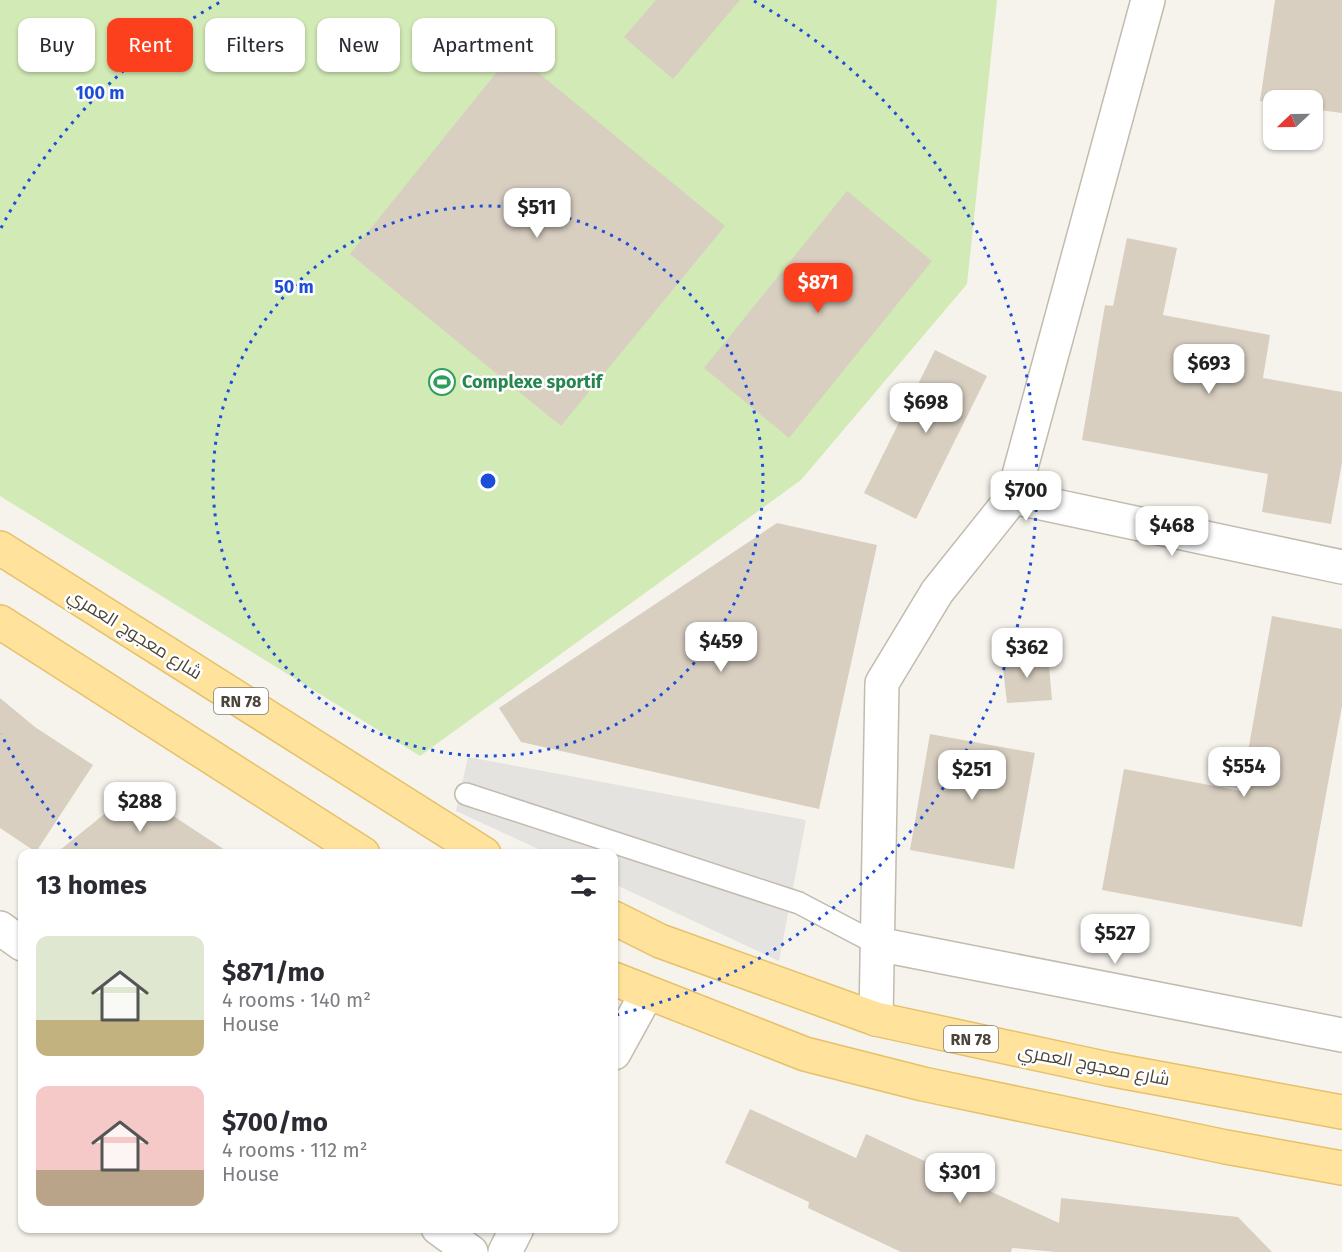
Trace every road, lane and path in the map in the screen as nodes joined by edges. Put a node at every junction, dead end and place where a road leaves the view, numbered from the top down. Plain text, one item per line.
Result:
1 (1148, 0) edge
2 (1013, 497) junction
3 (0, 548) edge
4 (1342, 567) edge
5 (0, 621) edge
6 (466, 794) dead end
7 (355, 849) edge
8 (476, 849) edge
9 (618, 920) edge
10 (0, 928) edge
11 (18, 941) edge
12 (877, 944) junction
13 (618, 981) edge
14 (647, 993) junction
15 (876, 1019) junction
16 (1342, 1035) edge
17 (618, 1046) edge
18 (1342, 1112) edge
19 (1342, 1168) edge
20 (445, 1233) edge
21 (515, 1233) edge
22 (471, 1252) edge
23 (505, 1252) edge

1 - 2 street
2 - 4 street
2 - 12 street
3 - 8 main road, شارع معجوج العمري / RN 78
5 - 7 main road
6 - 12 lane
9 - 15 main road, شارع معجوج العمري / RN 78
10 - 11 street
12 - 15 street
12 - 16 street
13 - 14 main road
14 - 17 street
14 - 19 main road
15 - 18 main road, شارع معجوج العمري / RN 78
20 - 22 street
21 - 23 street

